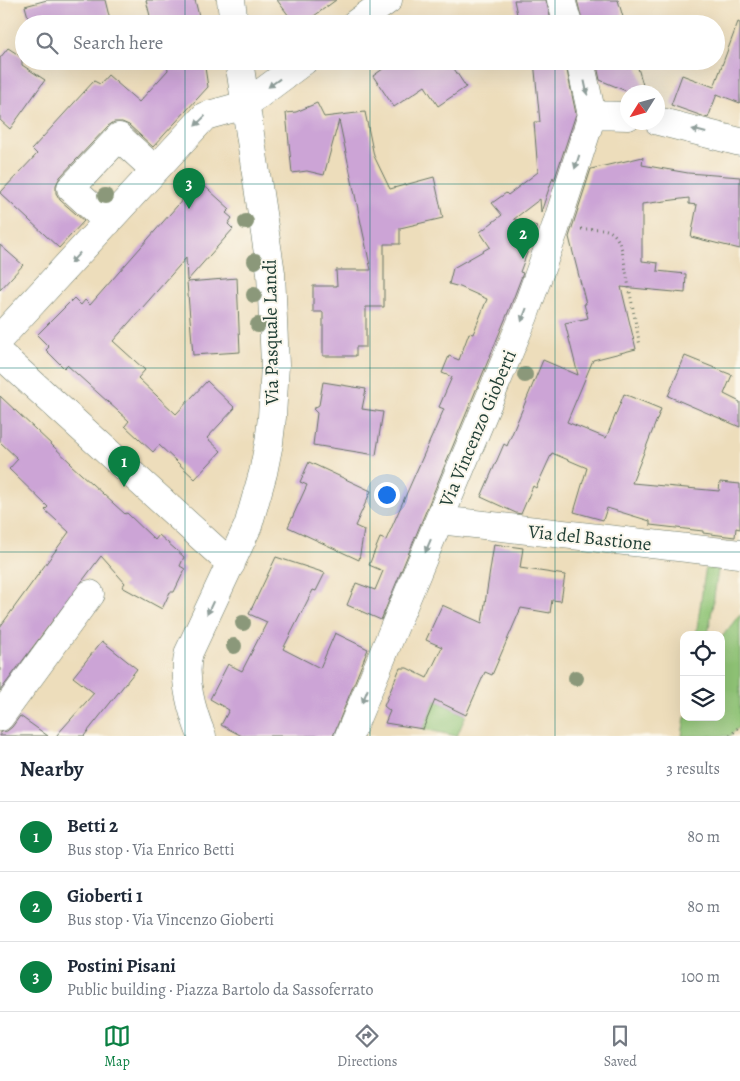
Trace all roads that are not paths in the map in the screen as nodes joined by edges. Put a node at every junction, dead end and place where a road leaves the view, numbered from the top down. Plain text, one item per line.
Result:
1 (230, 0) edge
2 (388, 0) edge
3 (561, 0) edge
4 (232, 15) edge
5 (367, 15) edge
6 (565, 15) edge
7 (240, 70) edge
8 (292, 70) edge
9 (582, 70) edge
10 (244, 105) junction
11 (592, 115) junction
12 (620, 116) edge
13 (665, 123) edge
14 (740, 142) edge
15 (155, 170) junction
16 (108, 222) junction
17 (0, 338) edge
18 (0, 354) edge
19 (439, 520) junction
20 (740, 554) edge
21 (230, 564) junction
22 (90, 594) dead end
23 (0, 718) edge
24 (202, 736) edge
25 (349, 736) edge

1 - 4 street
2 - 5 street
3 - 6 street
7 - 10 street, Via Pasquale Landi
8 -> 10 street
9 -> 11 street
10 -> 15 street
10 - 21 street, Via Pasquale Landi
11 - 12 street
11 -> 19 street, Via Vincenzo Gioberti
14 -> 13 street
15 - 16 street
15 - 16 street
16 -> 17 street
18 - 21 street
19 - 20 street, Via del Bastione
19 -> 25 street, Via Vincenzo Gioberti
21 -> 24 street, Via Pasquale Landi
22 - 23 street

